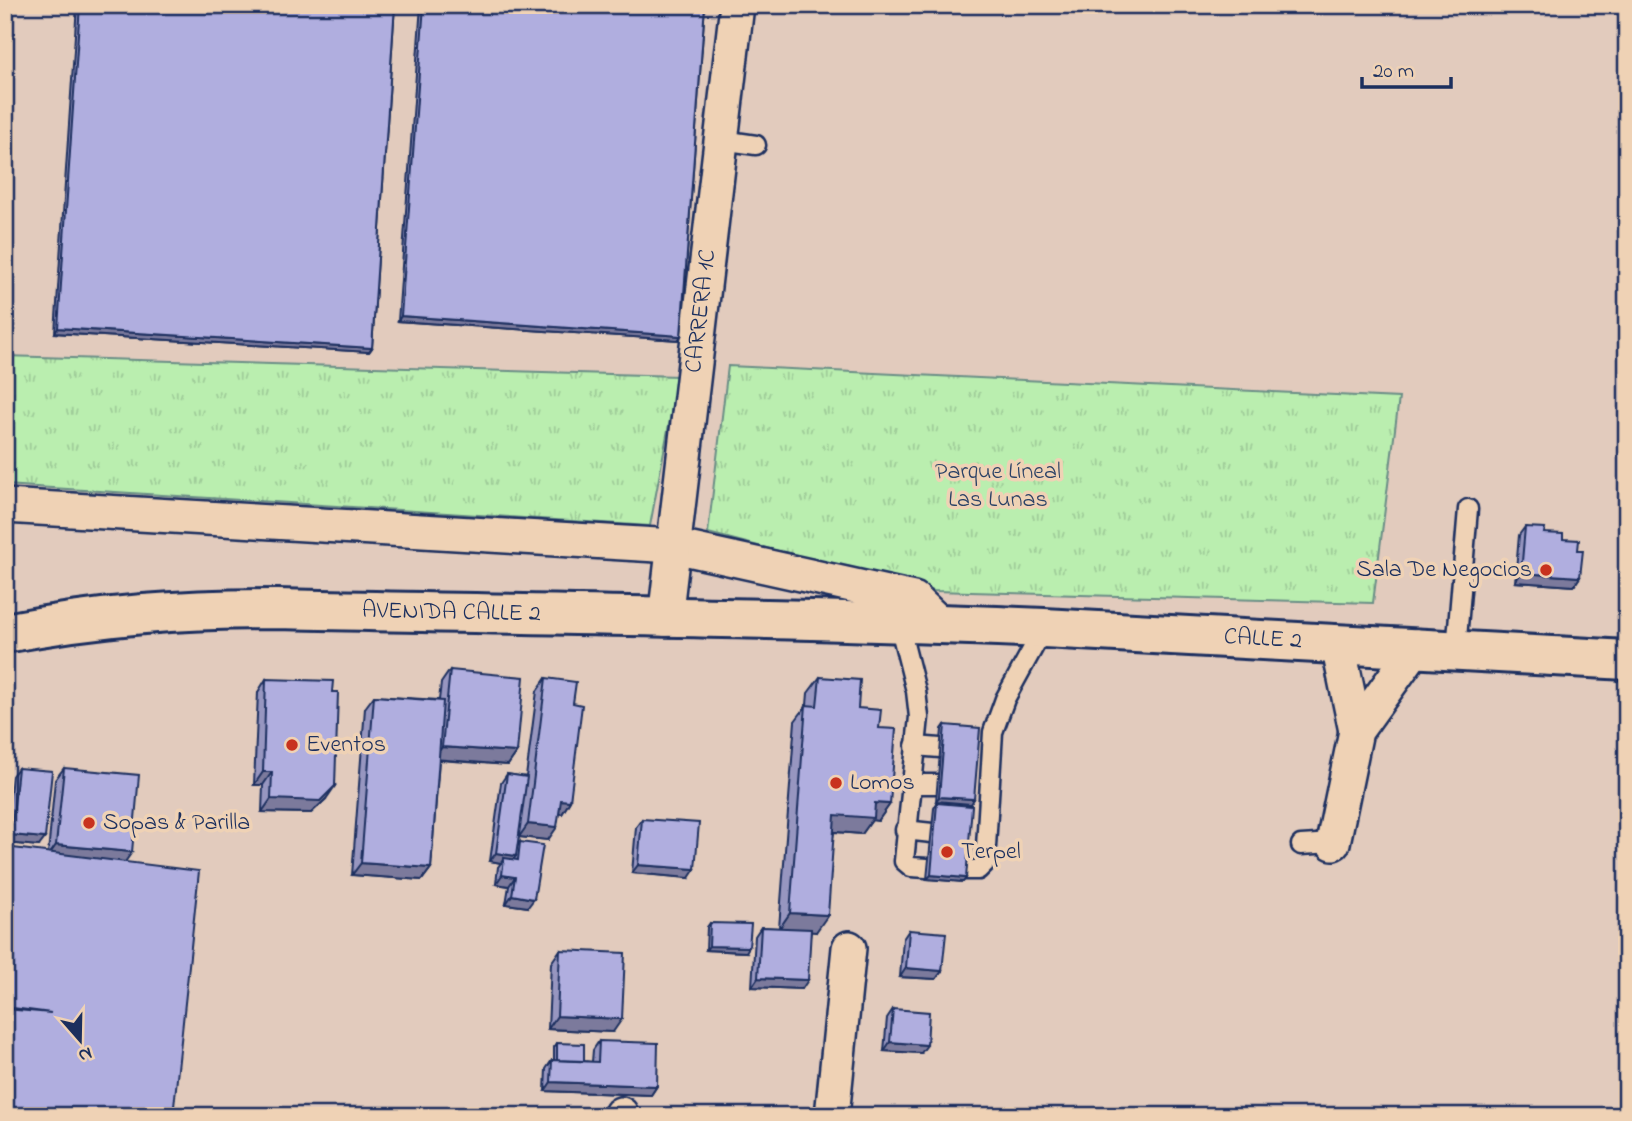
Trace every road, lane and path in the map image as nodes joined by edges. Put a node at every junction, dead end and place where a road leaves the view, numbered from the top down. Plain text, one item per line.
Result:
1 (737, 5) edge
2 (722, 140) junction
3 (756, 145) dead end
4 (5, 506) edge
5 (1468, 509) dead end
6 (674, 546) junction
7 (665, 619) junction
8 (899, 624) junction
9 (940, 625) junction
10 (1044, 628) junction
11 (5, 633) edge
12 (1338, 645) junction
13 (1417, 646) junction
14 (1456, 650) junction
15 (1627, 660) edge
16 (1356, 731) junction
17 (915, 746) junction
18 (940, 748) edge
19 (910, 784) junction
20 (938, 784) edge
21 (905, 830) junction
22 (932, 833) edge
23 (967, 836) edge
24 (988, 836) junction
25 (1317, 844) dead end
26 (928, 868) dead end
27 (963, 870) edge
28 (849, 947) dead end
29 (832, 1116) edge

1 - 2 street, CARRERA 1C
2 - 3 lane
2 - 6 street, CARRERA 1C
4 - 6 street
5 - 14 lane
6 - 7 street, CARRERA 1C
6 - 9 street
7 - 8 main road, AVENIDA CALLE 2
7 - 11 main road, AVENIDA CALLE 2
8 - 9 main road, CALLE 2
8 - 17 lane
9 - 10 main road, CALLE 2
10 - 12 main road, CALLE 2
10 - 24 lane
12 - 13 main road, CALLE 2
12 - 16 street
13 - 14 main road, CALLE 2
13 - 16 street
14 - 15 main road, CALLE 2
16 - 25 street
17 - 18 lane
17 - 19 lane
19 - 20 lane
19 - 21 lane
21 - 22 lane
21 - 26 lane
23 - 24 lane
24 - 27 lane
28 - 29 street

